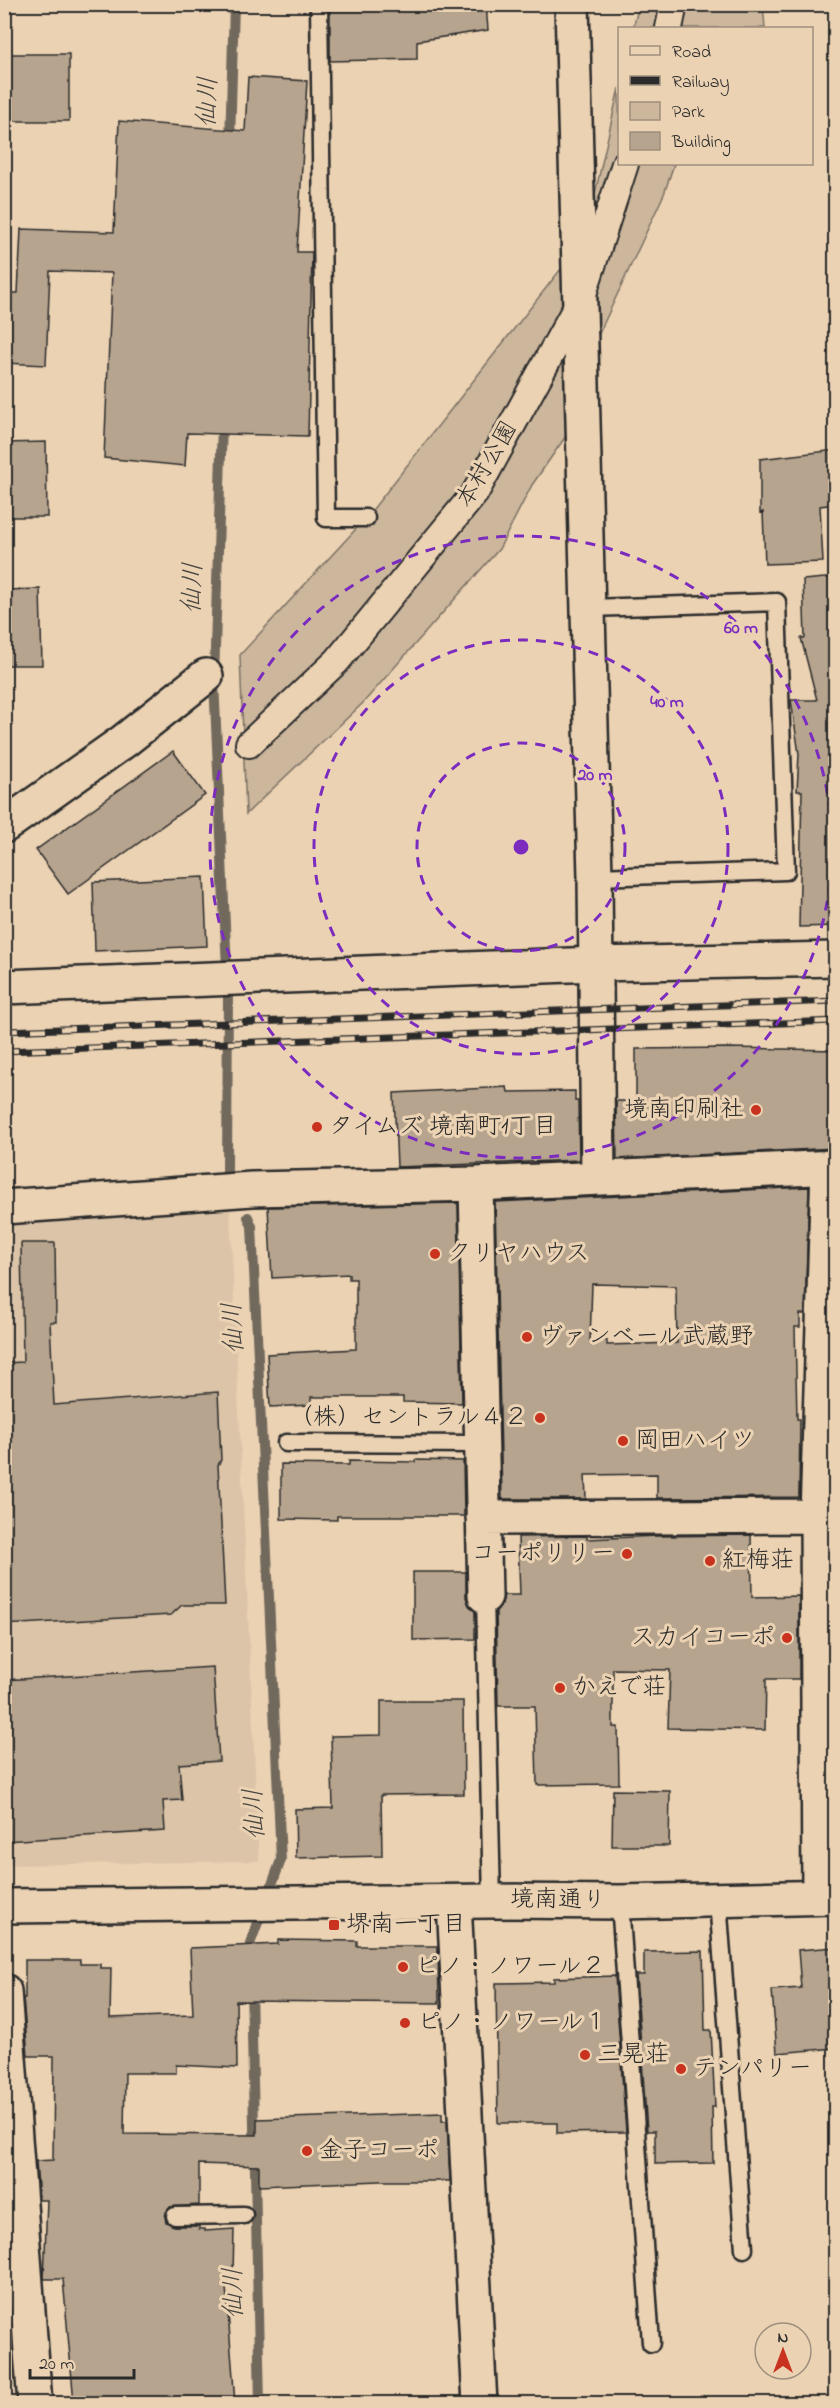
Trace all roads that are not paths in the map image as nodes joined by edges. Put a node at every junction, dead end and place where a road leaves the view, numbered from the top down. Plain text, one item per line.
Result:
1 (319, 4) edge
2 (572, 4) edge
3 (674, 4) edge
4 (669, 27) edge
5 (625, 165) edge
6 (582, 297) junction
7 (366, 519) dead end
8 (589, 608) junction
9 (206, 676) dead end
10 (249, 744) dead end
11 (4, 826) edge
12 (596, 878) junction
13 (836, 959) edge
14 (596, 964) junction
15 (4, 987) edge
16 (832, 1167) edge
17 (598, 1178) junction
18 (476, 1184) junction
19 (4, 1207) edge
20 (286, 1443) dead end
21 (482, 1444) junction
22 (817, 1516) junction
23 (483, 1518) junction
24 (485, 1596) joint
25 (827, 1639) edge
26 (827, 1897) edge
27 (718, 1900) junction
28 (492, 1901) junction
29 (454, 1902) junction
30 (620, 1902) junction
31 (4, 1906) edge
32 (4, 1991) edge
33 (244, 2215) dead end
34 (176, 2216) dead end
35 (744, 2249) dead end
36 (651, 2343) dead end
37 (36, 2403) edge
38 (480, 2403) edge

1 - 7 lane
2 - 6 street
3 - 4 street
5 - 6 street, 本村公園
6 - 8 street
6 - 10 street, 本村公園
8 - 12 street
8 - 12 lane
9 - 11 street
12 - 14 street
13 - 14 street
14 - 15 street
14 - 17 street
16 - 17 street
16 - 22 street
17 - 18 street
18 - 19 street
18 - 21 street
20 - 21 lane
21 - 23 street
22 - 23 street
22 - 25 street
23 - 24 street
24 - 28 lane
25 - 26 street
26 - 27 street, 境南通り
27 - 30 street, 境南通り
27 - 35 lane
28 - 29 street, 境南通り
28 - 30 street, 境南通り
29 - 31 street, 境南通り
29 - 38 street
30 - 36 lane
32 - 37 street
33 - 34 lane

